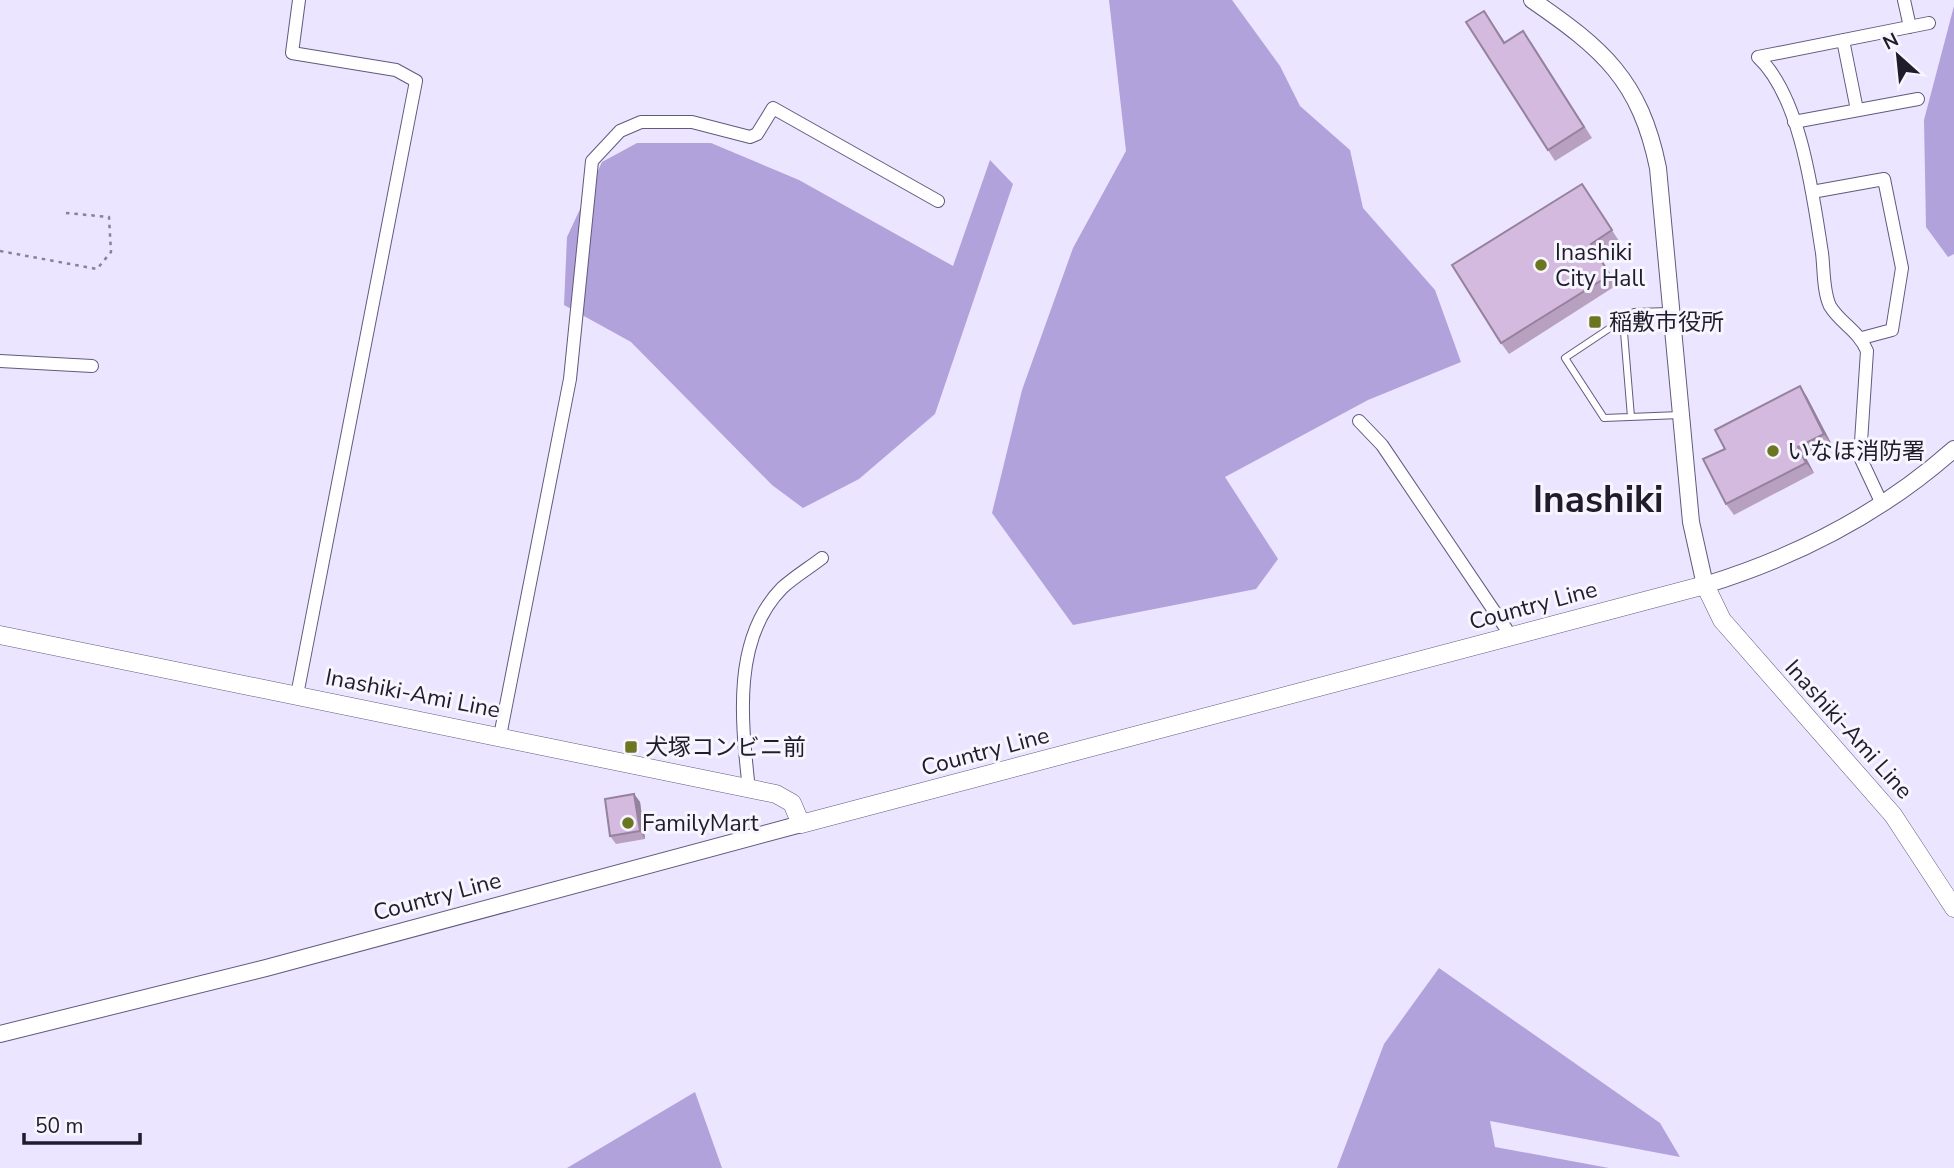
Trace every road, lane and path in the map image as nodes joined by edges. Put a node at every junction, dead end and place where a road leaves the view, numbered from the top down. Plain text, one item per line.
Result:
1 (299, 0) edge
2 (1532, 0) edge
3 (1904, 0) edge
4 (1929, 23) dead end
5 (1910, 27) junction
6 (1843, 40) junction
7 (1918, 99) dead end
8 (1857, 110) junction
9 (1794, 122) junction
10 (1812, 192) junction
11 (938, 201) dead end
12 (66, 214) dead end
13 (0, 251) edge
14 (1672, 311) junction
15 (1623, 320) junction
16 (1862, 338) junction
17 (0, 361) edge
18 (92, 366) dead end
19 (1682, 415) junction
20 (1631, 417) junction
21 (1359, 421) dead end
22 (1954, 449) edge
23 (1882, 504) junction
24 (821, 558) dead end
25 (1705, 585) junction
26 (0, 635) edge
27 (1511, 636) junction
28 (297, 695) junction
29 (500, 736) junction
30 (749, 790) junction
31 (801, 824) junction
32 (1954, 908) edge
33 (0, 1034) edge

1 - 28 street
2 - 14 street
3 - 5 street
4 - 5 street
5 - 6 street
6 - 8 street
6 - 9 street
7 - 8 street
8 - 9 street
9 - 10 street
10 - 16 street
10 - 16 street
11 - 29 street
12 - 13 path
14 - 15 lane
14 - 19 street
15 - 20 lane
15 - 20 lane
16 - 23 street
17 - 18 street
19 - 20 lane
19 - 25 street
21 - 27 street
22 - 23 street, Country Line
23 - 25 street, Country Line
24 - 30 street
25 - 27 main road, Country Line
25 - 32 main road, Inashiki-Ami Line
26 - 28 main road, Inashiki-Ami Line
27 - 31 main road, Country Line
28 - 29 main road, Inashiki-Ami Line
29 - 30 main road, Inashiki-Ami Line
30 - 31 main road, Inashiki-Ami Line
31 - 33 street, Country Line

